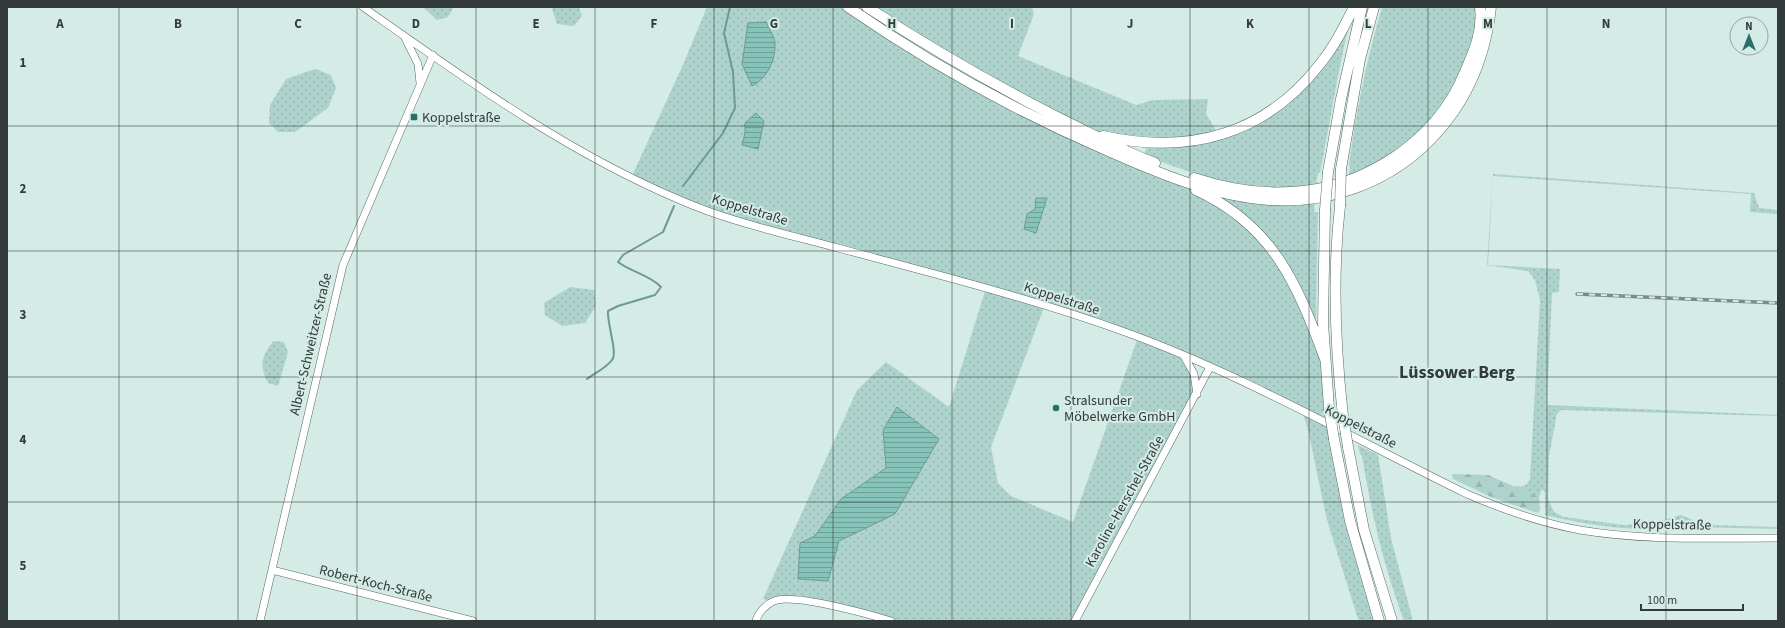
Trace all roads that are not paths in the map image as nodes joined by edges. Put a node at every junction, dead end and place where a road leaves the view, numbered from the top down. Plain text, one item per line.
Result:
1 (362, 7) edge
2 (848, 7) edge
3 (867, 7) edge
4 (1354, 7) edge
5 (1362, 7) edge
6 (1480, 7) edge
7 (1491, 7) edge
8 (1374, 8) edge
9 (404, 36) junction
10 (433, 55) junction
11 (420, 84) junction
12 (1088, 132) junction
13 (1149, 168) junction
14 (1184, 356) junction
15 (1325, 359) junction
16 (1210, 367) junction
17 (1197, 394) junction
18 (1778, 538) edge
19 (272, 570) junction
20 (260, 621) edge
21 (473, 621) edge
22 (756, 621) edge
23 (891, 621) edge
24 (1075, 621) edge
25 (1379, 621) edge
26 (1392, 621) edge

1 - 9 street, Koppelstraße
2 - 13 highway
3 - 12 highway
4 - 12 highway
5 - 15 highway, bridge
6 - 12 highway
7 - 13 highway
8 - 26 highway, bridge
9 - 10 street, Koppelstraße
9 - 11 street, Albert-Schweitzer-Straße
10 - 11 street, Albert-Schweitzer-Straße
10 - 14 street, Koppelstraße
11 - 19 street, Albert-Schweitzer-Straße
13 - 15 highway
14 - 16 street, Koppelstraße
14 - 17 street
15 - 25 highway, bridge
16 - 17 street, Karoline-Herschel-Straße
16 - 18 street, Koppelstraße
17 - 24 street, Karoline-Herschel-Straße
19 - 20 street, Albert-Schweitzer-Straße
19 - 21 street, Robert-Koch-Straße
22 - 23 street

